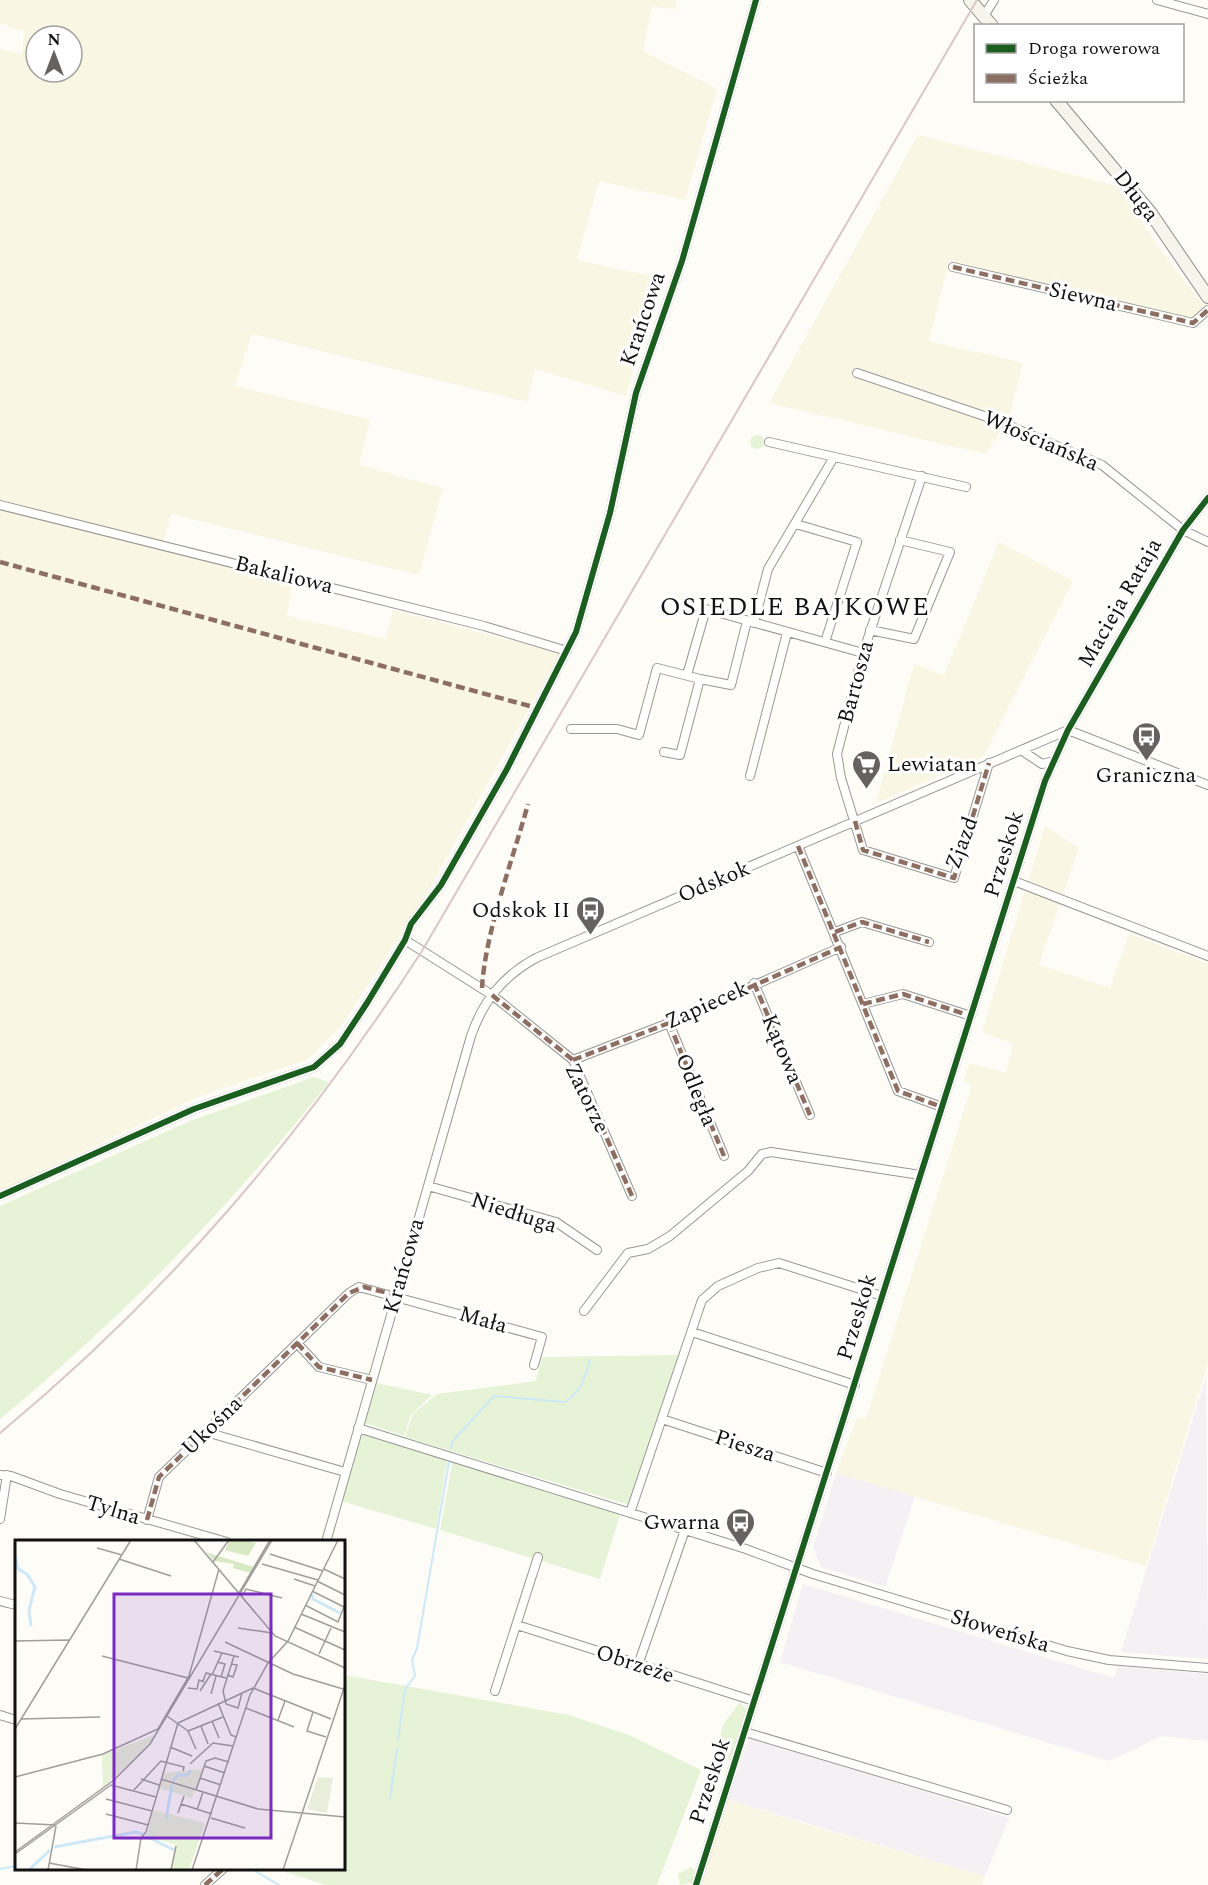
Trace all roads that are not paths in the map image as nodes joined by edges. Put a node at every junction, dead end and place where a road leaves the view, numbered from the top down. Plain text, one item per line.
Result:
1 (756, 0) edge
2 (970, 0) edge
3 (994, 0) edge
4 (1157, 0) edge
5 (1208, 14) edge
6 (988, 21) edge
7 (1058, 102) edge
8 (953, 267) dead end
9 (1208, 297) edge
10 (1208, 310) edge
11 (857, 373) dead end
12 (769, 442) dead end
13 (834, 457) junction
14 (922, 476) junction
15 (966, 487) dead end
16 (1208, 498) edge
17 (0, 505) edge
18 (796, 524) junction
19 (1183, 530) junction
20 (900, 540) junction
21 (1208, 542) edge
22 (750, 622) junction
23 (870, 630) junction
24 (788, 633) junction
25 (825, 642) junction
26 (567, 651) junction
27 (863, 653) junction
28 (687, 675) junction
29 (700, 679) junction
30 (572, 729) dead end
31 (1068, 730) junction
32 (1041, 741) junction
33 (1021, 750) junction
34 (664, 752) dead end
35 (1056, 757) junction
36 (1036, 760) junction
37 (990, 763) junction
38 (750, 776) dead end
39 (1045, 781) junction
40 (1208, 785) edge
41 (855, 821) junction
42 (798, 846) junction
43 (1014, 881) junction
44 (834, 932) junction
45 (405, 940) junction
46 (929, 942) dead end
47 (841, 948) junction
48 (1208, 956) edge
49 (754, 983) junction
50 (492, 995) junction
51 (863, 1004) junction
52 (971, 1016) junction
53 (669, 1023) junction
54 (573, 1060) junction
55 (942, 1107) junction
56 (810, 1115) dead end
57 (724, 1156) dead end
58 (920, 1175) junction
59 (428, 1186) junction
60 (0, 1196) edge
61 (632, 1196) dead end
62 (597, 1250) dead end
63 (396, 1295) junction
64 (882, 1296) junction
65 (584, 1311) dead end
66 (692, 1332) junction
67 (297, 1343) junction
68 (534, 1365) dead end
69 (372, 1380) junction
70 (855, 1385) junction
71 (662, 1419) junction
72 (358, 1428) junction
73 (206, 1432) junction
74 (345, 1472) junction
75 (827, 1473) junction
76 (3, 1475) edge
77 (630, 1513) junction
78 (0, 1519) edge
79 (147, 1520) junction
80 (685, 1530) junction
81 (220, 1540) edge
82 (327, 1540) edge
83 (538, 1557) dead end
84 (797, 1567) junction
85 (0, 1601) edge
86 (15, 1605) edge
87 (517, 1625) junction
88 (639, 1665) junction
89 (1208, 1668) edge
90 (495, 1691) dead end
91 (754, 1701) junction
92 (0, 1715) edge
93 (15, 1720) edge
94 (745, 1732) junction
95 (1007, 1810) dead end
96 (223, 1870) edge
97 (205, 1885) edge
98 (696, 1885) edge

1 - 26 street, Krańcowa
2 - 6 street
3 - 6 street
4 - 5 street
7 - 9 street, Długa
8 - 10 street, Siewna
11 - 19 street, Włościańska
12 - 13 street
13 - 14 street
13 - 18 street
14 - 15 street
14 - 20 street, Bartosza
16 - 19 street, Macieja Rataja
17 - 26 street, Bakaliowa
18 - 22 street
18 - 25 street
19 - 21 street, Włościańska
19 - 31 street, Macieja Rataja
20 - 23 street, Bartosza
20 - 23 street
22 - 24 street
22 - 28 street
22 - 29 street
23 - 27 street, Bartosza
24 - 25 street
24 - 38 street
25 - 27 street
26 - 45 street, Krańcowa
27 - 41 street, Bartosza
28 - 29 street
28 - 30 street
29 - 34 street
31 - 32 street
31 - 35 street, Macieja Rataja
31 - 40 street
32 - 33 street, Odskok
32 - 35 street
32 - 36 street
33 - 36 street
33 - 37 street, Odskok
35 - 36 street
35 - 39 street, Przeskok
36 - 39 street
37 - 41 street, Odskok
37 - 41 street, Zjazd
39 - 43 street, Przeskok
41 - 42 street, Odskok
42 - 44 street
42 - 50 street, Odskok
43 - 48 street
43 - 52 street, Przeskok
44 - 46 street
44 - 47 street
45 - 50 street
45 - 60 street, Krańcowa
47 - 49 street, Zapiecek
47 - 51 street
49 - 53 street, Zapiecek
49 - 56 street, Kątowa
50 - 54 street, Zatorze
50 - 59 street, Krańcowa
51 - 52 street
51 - 55 street
52 - 55 street, Przeskok
53 - 54 street, Zapiecek
53 - 57 street, Odległa
54 - 61 street, Zatorze
55 - 58 street, Przeskok
58 - 64 street, Przeskok
58 - 65 street
59 - 62 street, Niedługa
59 - 63 street, Krańcowa
63 - 67 street, Ukośna
63 - 68 street, Mała
63 - 69 street, Krańcowa
64 - 66 street
64 - 70 street, Przeskok
66 - 70 street
66 - 71 street
67 - 69 street
67 - 73 street, Ukośna
69 - 72 street, Krańcowa
70 - 75 street, Przeskok
71 - 75 street, Piesza
71 - 77 street
72 - 74 street, Krańcowa
72 - 77 street
73 - 74 street
73 - 79 street, Ukośna
74 - 82 street, Krańcowa
75 - 84 street, Przeskok
76 - 78 street
76 - 79 street, Tylna
77 - 80 street
79 - 81 street, Tylna
80 - 84 street
80 - 88 street
83 - 87 street
84 - 89 street, Słoweńska
84 - 91 street, Przeskok
85 - 86 street
87 - 88 street, Obrzeże
87 - 90 street
88 - 91 street, Obrzeże
91 - 94 street, Przeskok
92 - 93 street
94 - 95 street
94 - 98 street, Przeskok
96 - 97 street

